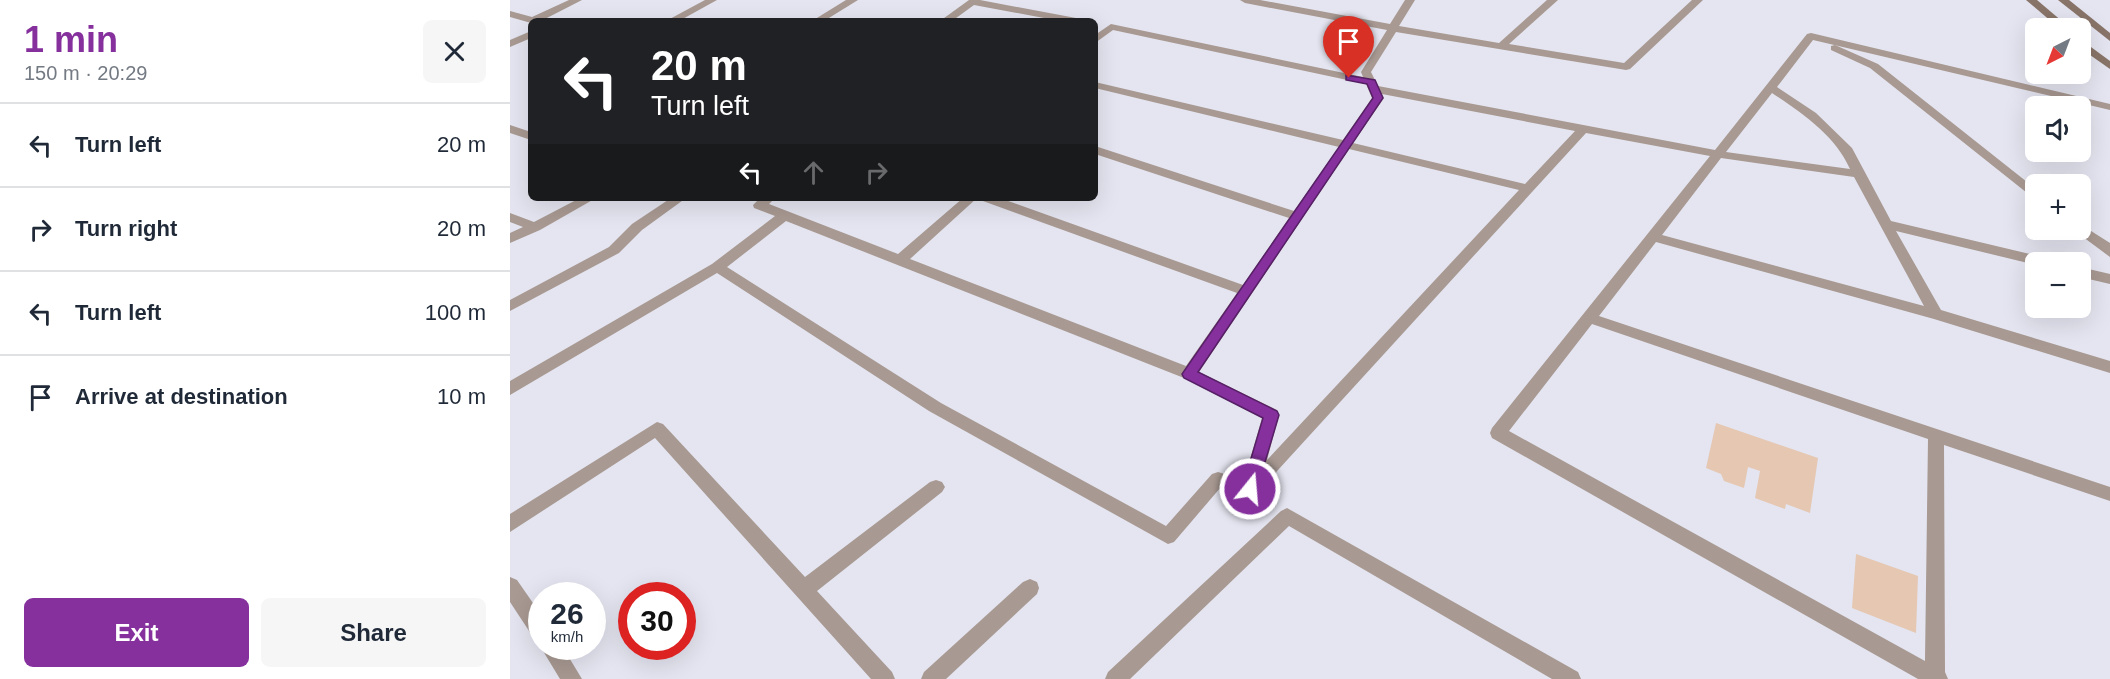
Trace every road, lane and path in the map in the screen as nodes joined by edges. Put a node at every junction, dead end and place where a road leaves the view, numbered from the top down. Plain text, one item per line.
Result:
1 (578, 0) edge
2 (712, 0) edge
3 (853, 0) edge
4 (1245, 0) edge
5 (1410, 0) edge
6 (1553, 0) edge
7 (1698, 0) edge
8 (2031, 0) edge
9 (2063, 0) edge
10 (973, 1) edge
11 (1032, 13) junction
12 (510, 14) edge
13 (541, 18) edge
14 (677, 18) edge
15 (822, 18) edge
16 (949, 18) edge
17 (1025, 18) edge
18 (1060, 18) edge
19 (2053, 18) edge
20 (528, 19) edge
21 (1098, 25) edge
22 (1111, 27) junction
23 (1393, 28) junction
24 (528, 35) edge
25 (1811, 36) junction
26 (1098, 38) edge
27 (2110, 38) edge
28 (510, 44) edge
29 (1501, 46) junction
30 (2091, 51) edge
31 (2110, 66) edge
32 (1098, 86) edge
33 (1372, 86) junction
34 (1770, 87) junction
35 (2110, 107) edge
36 (510, 129) edge
37 (1583, 129) junction
38 (528, 135) edge
39 (1347, 144) junction
40 (1098, 151) edge
41 (1718, 154) junction
42 (1858, 174) junction
43 (2025, 187) edge
44 (1528, 189) junction
45 (584, 201) edge
46 (675, 201) edge
47 (765, 201) edge
48 (968, 201) edge
49 (996, 201) edge
50 (785, 215) junction
51 (1297, 216) junction
52 (510, 217) edge
53 (1886, 225) junction
54 (535, 227) junction
55 (1653, 237) junction
56 (2091, 237) edge
57 (510, 239) edge
58 (2110, 252) edge
59 (2025, 258) edge
60 (900, 260) junction
61 (717, 267) junction
62 (2091, 275) edge
63 (2110, 279) edge
64 (1246, 291) junction
65 (510, 306) edge
66 (1936, 314) junction
67 (1589, 318) junction
68 (2110, 367) edge
69 (1189, 374) junction
70 (510, 389) edge
71 (1935, 435) junction
72 (936, 487) dead end
73 (1250, 489) junction
74 (2110, 494) edge
75 (510, 525) edge
76 (510, 586) edge
77 (1030, 588) dead end
78 (803, 590) junction
79 (528, 612) edge
80 (559, 660) edge
81 (1936, 678) edge
82 (572, 679) edge
83 (885, 679) edge
84 (931, 679) edge
85 (1115, 679) edge
86 (1571, 679) edge

1 - 13 street
2 - 14 street
3 - 15 street
4 - 23 street
5 - 23 street
6 - 29 street
7 - 29 street
8 - 19 main road
9 - 27 main road
10 - 11 street
10 - 16 street
11 - 17 street
11 - 18 street
12 - 20 street
21 - 22 street
22 - 26 street
22 - 33 street
23 - 29 street
23 - 33 street
24 - 28 street
25 - 34 street
25 - 35 street
25 - 43 street
30 - 31 main road
32 - 39 street
33 - 37 street
33 - 39 street
34 - 41 street
34 - 42 street
36 - 38 street
37 - 41 street
37 - 44 street
39 - 44 street
39 - 51 street
40 - 51 street
41 - 42 street
41 - 55 street
42 - 53 street
44 - 73 street
45 - 54 street
46 - 65 street
47 - 50 street
48 - 60 street
49 - 64 street
50 - 60 street
50 - 61 street
51 - 64 street
52 - 54 street
53 - 59 street
53 - 66 street
54 - 57 street
55 - 66 street
55 - 67 street
56 - 58 street
60 - 69 street
61 - 70 street
61 - 73 street
62 - 63 street
64 - 69 street
66 - 68 street
67 - 71 street
67 - 81 street
69 - 73 street
71 - 74 street
71 - 81 street
72 - 78 street
75 - 78 street
76 - 79 street
77 - 84 street
78 - 83 street
80 - 82 street
85 - 86 street

